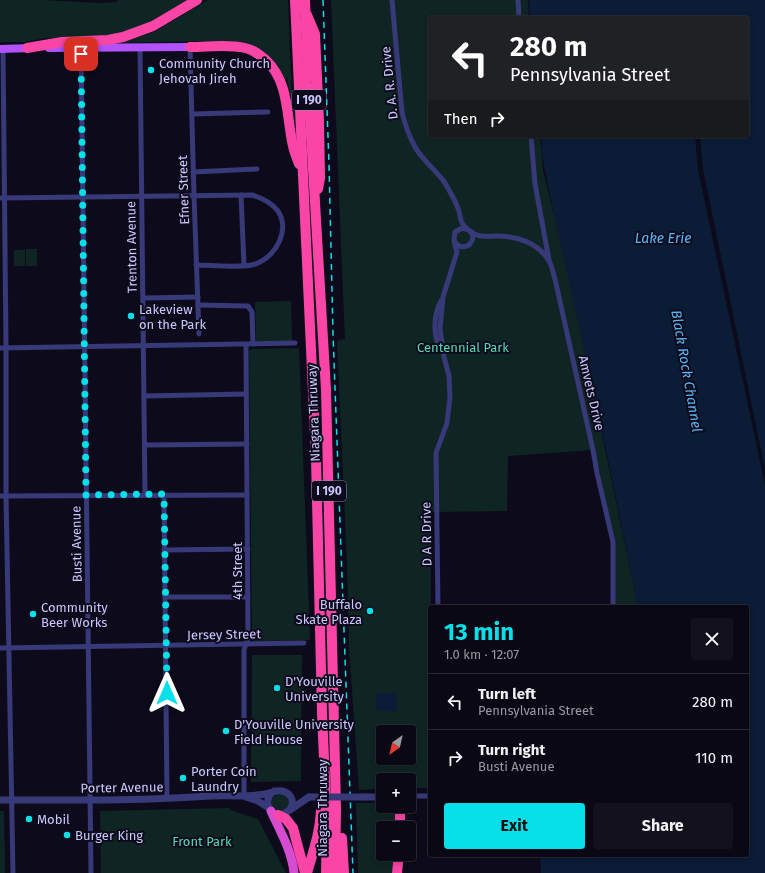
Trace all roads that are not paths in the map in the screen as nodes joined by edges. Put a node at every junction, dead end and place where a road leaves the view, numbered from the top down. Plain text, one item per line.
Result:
1 (197, 0) edge
2 (295, 0) edge
3 (305, 0) edge
4 (392, 0) edge
5 (518, 0) edge
6 (519, 16) edge
7 (190, 46) junction
8 (80, 47) junction
9 (140, 47) junction
10 (27, 48) junction
11 (2, 49) edge
12 (268, 112) dead end
13 (192, 114) junction
14 (530, 138) edge
15 (257, 169) dead end
16 (193, 172) junction
17 (303, 174) junction
18 (243, 195) junction
19 (142, 196) junction
20 (194, 196) junction
21 (83, 197) junction
22 (2, 198) edge
23 (315, 199) junction
24 (460, 220) junction
25 (469, 230) junction
26 (455, 232) junction
27 (480, 237) junction
28 (454, 241) junction
29 (470, 245) junction
30 (457, 256) junction
31 (549, 261) junction
32 (196, 265) junction
33 (244, 265) junction
34 (198, 297) junction
35 (143, 298) junction
36 (198, 305) junction
37 (199, 334) dead end
38 (295, 343) dead end
39 (253, 344) junction
40 (246, 345) junction
41 (143, 346) junction
42 (84, 347) junction
43 (0, 348) edge
44 (6, 348) junction
45 (246, 394) junction
46 (144, 396) junction
47 (247, 444) junction
48 (145, 445) junction
49 (164, 494) junction
50 (86, 495) junction
51 (145, 495) junction
52 (247, 495) junction
53 (0, 496) edge
54 (6, 496) junction
55 (248, 549) junction
56 (164, 550) junction
57 (165, 597) junction
58 (248, 597) junction
59 (438, 605) edge
60 (613, 605) edge
61 (304, 643) dead end
62 (246, 644) junction
63 (166, 645) junction
64 (88, 646) junction
65 (0, 648) edge
66 (9, 648) junction
67 (322, 713) junction
68 (274, 791) junction
69 (287, 792) junction
70 (244, 796) junction
71 (416, 796) edge
72 (428, 796) edge
73 (308, 797) junction
74 (376, 797) edge
75 (167, 798) junction
76 (0, 800) edge
77 (11, 800) junction
78 (90, 800) junction
79 (336, 809) junction
80 (290, 810) junction
81 (273, 811) junction
82 (398, 861) edge
83 (305, 870) edge
84 (13, 873) edge
85 (91, 873) edge
86 (294, 873) edge
87 (326, 873) edge
88 (335, 873) edge
89 (344, 873) edge
90 (397, 873) edge

1 - 10 highway
2 - 17 highway, Niagara Thruway / I 190
2 - 23 highway, bridge
3 - 23 highway, Niagara Thruway / I 190
4 - 24 street, D. A. R. Drive
5 - 6 street
7 - 9 main road
7 - 13 street, Efner Street
7 - 17 highway
8 - 9 main road
8 - 10 main road
8 - 21 street, Busti Avenue
9 - 19 street, Trenton Avenue
10 - 11 main road
11 - 22 street
12 - 13 street
13 - 16 street, Efner Street
14 - 31 street
15 - 16 street
16 - 20 street, Efner Street
17 - 67 highway, Niagara Thruway / I 190
18 - 20 street
18 - 33 street
18 - 33 street
19 - 20 street
19 - 21 street
19 - 35 street, Trenton Avenue
20 - 32 street, Efner Street
21 - 22 street
21 - 42 street, Busti Avenue
22 - 44 street
23 - 79 highway, Niagara Thruway / I 190
24 - 25 street, D. A. R. Drive
24 - 26 street
25 - 26 street
25 - 27 street, D. A. R. Drive
25 - 29 street
26 - 28 street
27 - 29 street
27 - 31 street
28 - 29 street
28 - 30 street
29 - 30 street
30 - 59 street, D A R Drive
31 - 60 street, Amvets Drive
32 - 33 street
32 - 34 street, Efner Street
34 - 35 street
34 - 36 street, Efner Street
35 - 41 street, Trenton Avenue
36 - 37 street, Efner Street
36 - 39 street
38 - 39 street
39 - 40 street
40 - 41 street
40 - 45 street, 4th Street
41 - 42 street
41 - 46 street, Trenton Avenue
42 - 44 street
42 - 50 street, Busti Avenue
43 - 44 street
44 - 54 street
45 - 46 street
45 - 47 street, 4th Street
46 - 48 street, Trenton Avenue
47 - 48 street
47 - 52 street, 4th Street
48 - 51 street, Trenton Avenue
49 - 51 street
49 - 52 street
49 - 56 street
50 - 51 street
50 - 54 street
50 - 64 street, Busti Avenue
52 - 55 street, 4th Street
53 - 54 street
54 - 66 street
55 - 56 street
55 - 58 street, 4th Street
56 - 57 street
57 - 58 street
57 - 63 street
58 - 62 street, 4th Street
61 - 62 street, Jersey Street
62 - 63 street, Jersey Street
62 - 70 street, 4th Street
63 - 64 street, Jersey Street
63 - 75 street
64 - 66 street, Jersey Street
64 - 78 street, Busti Avenue
65 - 66 street, Jersey Street
66 - 77 street
67 - 83 highway
67 - 87 highway, Niagara Thruway / I 190
68 - 69 street, Porter Avenue
68 - 70 street, Porter Avenue
68 - 81 street
69 - 73 street, Porter Avenue
69 - 80 street
70 - 75 street, Porter Avenue
70 - 81 street, Porter Avenue
71 - 72 street
73 - 74 street, Porter Avenue, bridge
73 - 80 street
75 - 78 street, Porter Avenue
76 - 77 street, Porter Avenue
77 - 78 street, Porter Avenue
77 - 84 street
78 - 85 street, Busti Avenue
79 - 88 highway, Niagara Thruway / I 190
79 - 89 highway
80 - 81 street
81 - 83 highway
81 - 86 highway
82 - 90 highway

